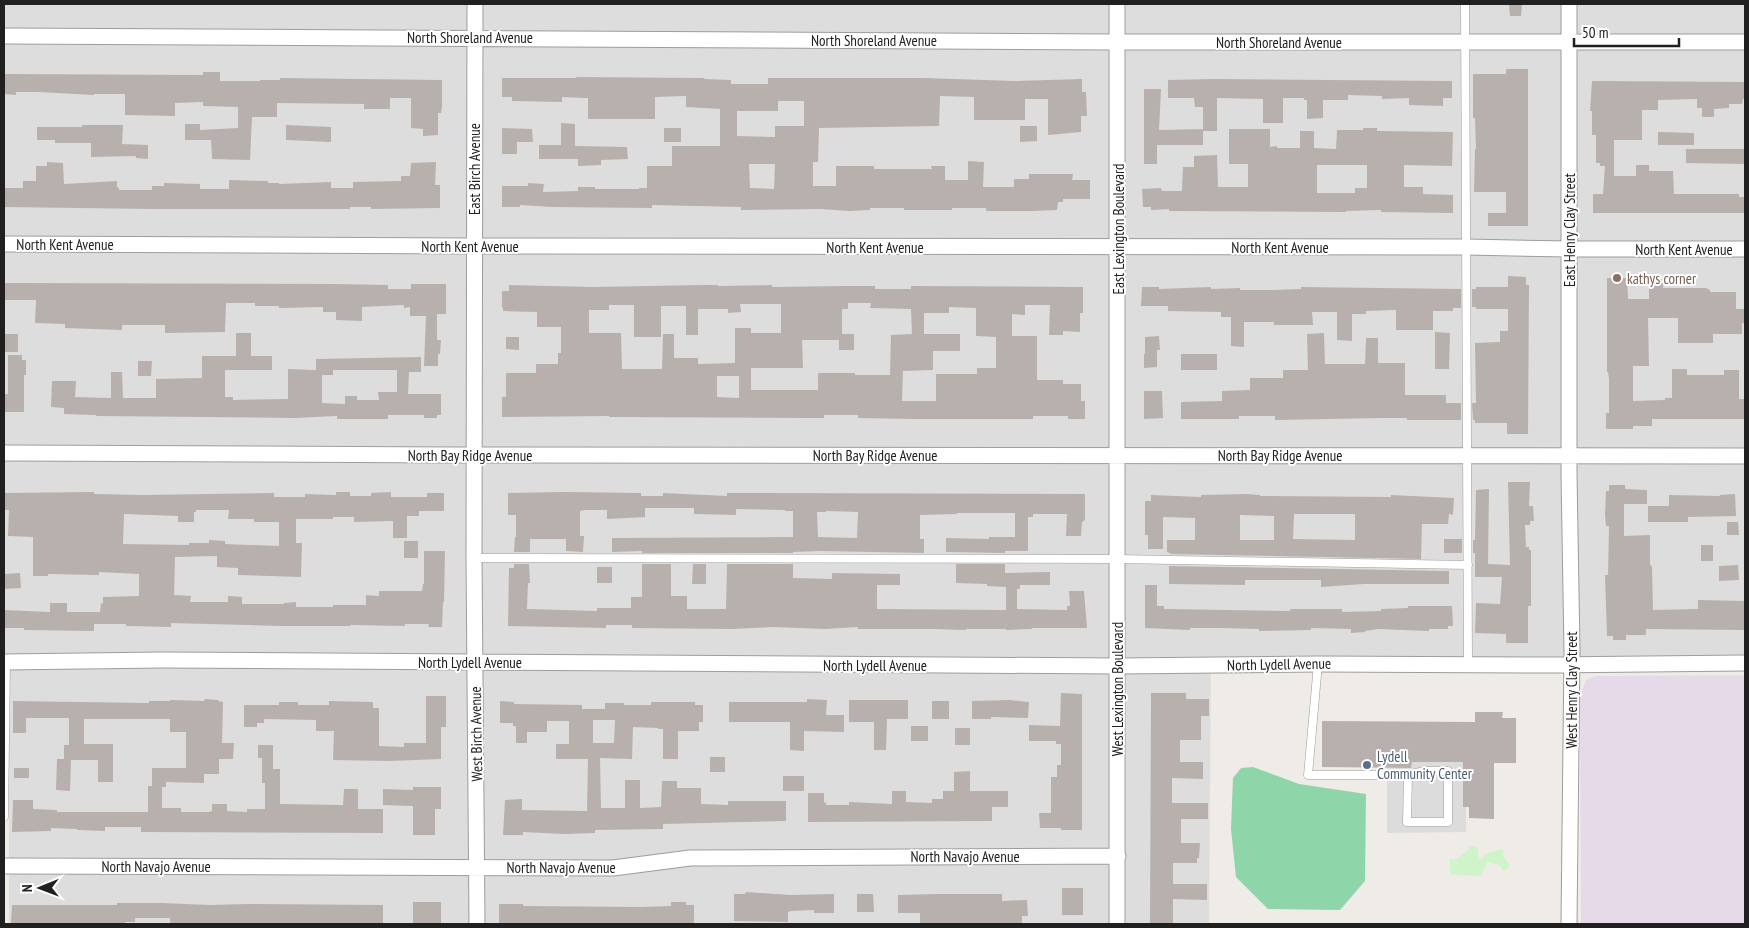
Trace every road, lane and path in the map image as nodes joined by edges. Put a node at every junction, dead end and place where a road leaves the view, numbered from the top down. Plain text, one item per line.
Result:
1 (475, 4) edge
2 (1117, 4) edge
3 (1466, 4) edge
4 (1568, 4) edge
5 (4, 36) edge
6 (475, 37) junction
7 (1569, 41) junction
8 (1117, 42) junction
9 (1466, 42) junction
10 (1745, 42) edge
11 (4, 244) edge
12 (474, 246) junction
13 (1118, 247) junction
14 (1466, 247) junction
15 (1569, 249) junction
16 (1745, 249) edge
17 (4, 453) edge
18 (1118, 454) junction
19 (474, 455) junction
20 (1467, 455) junction
21 (1569, 456) junction
22 (1745, 456) edge
23 (474, 558) junction
24 (1117, 559) junction
25 (1468, 565) junction
26 (5, 662) edge
27 (475, 662) junction
28 (1745, 663) edge
29 (1318, 664) junction
30 (1468, 664) junction
31 (1572, 665) junction
32 (1117, 666) junction
33 (4, 750) edge
34 (1408, 775) junction
35 (4, 783) edge
36 (4, 807) edge
37 (4, 817) edge
38 (1118, 856) junction
39 (4, 866) edge
40 (478, 867) junction
41 (477, 924) edge
42 (1118, 924) edge
43 (1569, 924) edge

1 - 6 street, East Birch Avenue
2 - 8 street, East Lexington Boulevard
3 - 9 lane
4 - 7 street, East Henry Clay Street
5 - 6 street, North Shoreland Avenue
6 - 8 street, North Shoreland Avenue
6 - 12 street, East Birch Avenue
7 - 9 street, North Shoreland Avenue
7 - 10 street, North Shoreland Avenue
7 - 15 street, East Henry Clay Street
8 - 9 street, North Shoreland Avenue
8 - 13 street, East Lexington Boulevard
9 - 14 lane
11 - 12 street, North Kent Avenue
12 - 13 street, North Kent Avenue
12 - 19 street, East Birch Avenue
13 - 14 street, North Kent Avenue
13 - 18 street, East Lexington Boulevard
14 - 15 street, North Kent Avenue
14 - 20 lane
15 - 16 street, North Kent Avenue
15 - 21 street, East Henry Clay Street
17 - 19 street, North Bay Ridge Avenue
18 - 19 street, North Bay Ridge Avenue
18 - 20 street, North Bay Ridge Avenue
18 - 24 street, West Lexington Boulevard
19 - 23 street, West Birch Avenue
20 - 21 street, North Bay Ridge Avenue
20 - 25 lane
21 - 22 street, North Bay Ridge Avenue
21 - 31 street, West Henry Clay Street
23 - 24 lane
23 - 27 street, West Birch Avenue
24 - 25 lane
24 - 32 street, West Lexington Boulevard
25 - 30 lane
26 - 27 street, North Lydell Avenue
26 - 33 lane
27 - 32 street, North Lydell Avenue
27 - 40 street, West Birch Avenue
28 - 31 street, North Lydell Avenue
29 - 30 street, North Lydell Avenue
29 - 32 street, North Lydell Avenue
29 - 34 lane
30 - 31 street, North Lydell Avenue
31 - 43 street, West Henry Clay Street
32 - 38 street, West Lexington Boulevard
33 - 35 lane
34 - 34 lane
35 - 36 lane
36 - 37 lane
38 - 40 street, North Navajo Avenue
38 - 42 street, West Lexington Boulevard
39 - 40 street, North Navajo Avenue
40 - 41 street, West Birch Avenue

